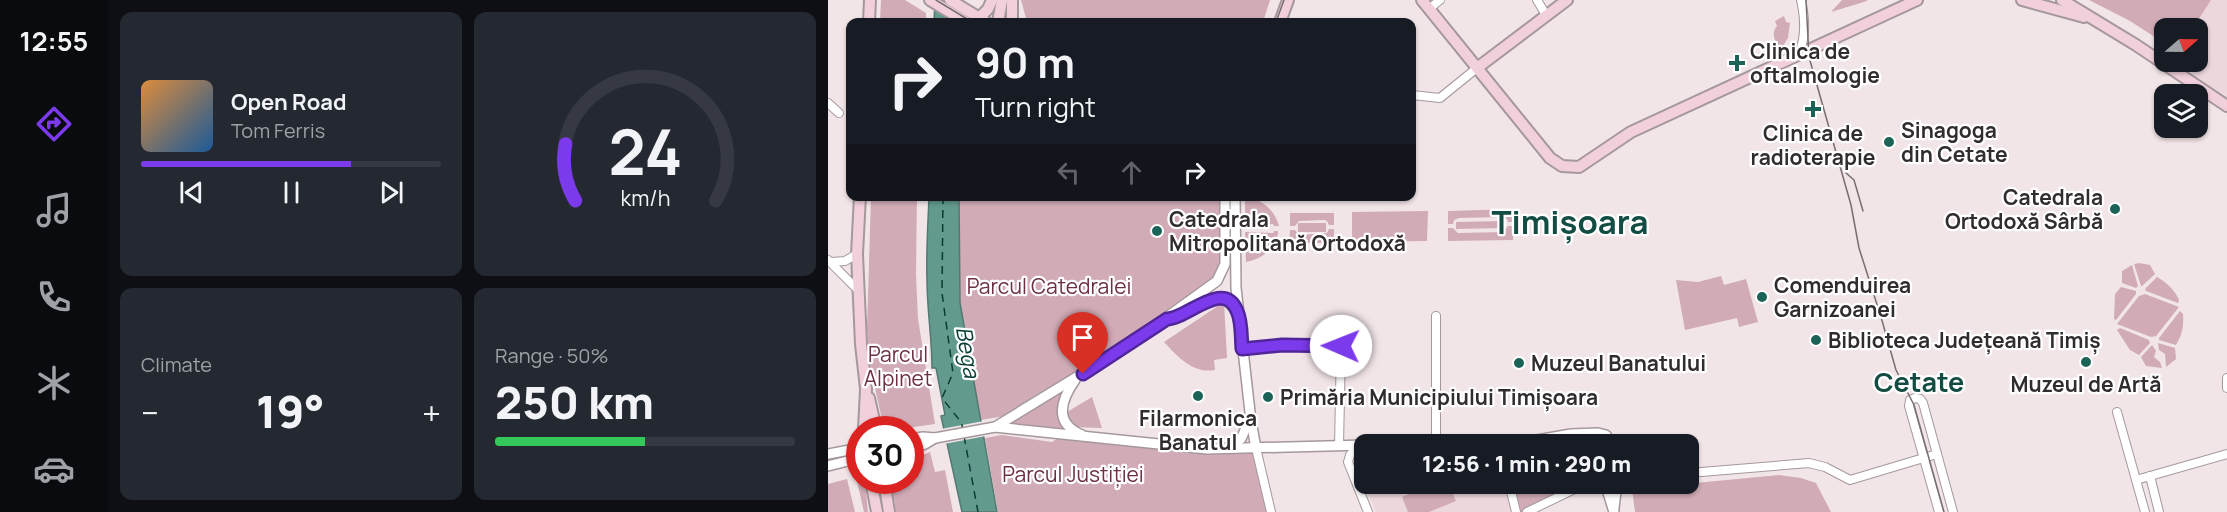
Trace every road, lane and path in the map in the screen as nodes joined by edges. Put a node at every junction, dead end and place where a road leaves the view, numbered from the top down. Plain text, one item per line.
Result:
1 (870, 0) edge
2 (930, 0) edge
3 (950, 0) edge
4 (992, 0) edge
5 (1002, 0) edge
6 (1012, 0) edge
7 (1280, 0) edge
8 (1288, 0) edge
9 (1440, 0) edge
10 (1537, 0) edge
11 (1567, 0) edge
12 (1801, 0) edge
13 (1910, 0) edge
14 (1916, 0) edge
15 (2022, 0) edge
16 (2062, 0) edge
17 (1425, 4) edge
18 (1546, 15) junction
19 (869, 18) edge
20 (971, 18) edge
21 (973, 18) edge
22 (978, 18) edge
23 (999, 18) edge
24 (1012, 18) edge
25 (1274, 18) edge
26 (1281, 18) edge
27 (2093, 19) junction
28 (1797, 57) junction
29 (1477, 68) junction
30 (1416, 95) edge
31 (828, 103) edge
32 (2227, 106) edge
33 (839, 113) dead end
34 (860, 201) edge
35 (1229, 201) edge
36 (1229, 201) edge
37 (858, 254) junction
38 (829, 261) edge
39 (859, 291) junction
40 (1238, 312) junction
41 (1436, 316) dead end
42 (1167, 319) junction
43 (1242, 349) junction
44 (1077, 378) junction
45 (2227, 378) edge
46 (2227, 388) edge
47 (866, 389) junction
48 (2117, 412) dead end
49 (1250, 413) junction
50 (865, 416) edge
51 (873, 416) edge
52 (995, 427) junction
53 (1436, 434) edge
54 (1090, 436) junction
55 (924, 437) edge
56 (935, 438) junction
57 (924, 444) edge
58 (1354, 445) edge
59 (1339, 446) junction
60 (1256, 448) junction
61 (1215, 449) junction
62 (846, 450) edge
63 (1354, 452) edge
64 (828, 454) edge
65 (1937, 454) junction
66 (2227, 454) edge
67 (1923, 458) junction
68 (846, 462) edge
69 (828, 466) edge
70 (1699, 472) edge
71 (2150, 476) junction
72 (1354, 478) edge
73 (2136, 480) junction
74 (874, 494) edge
75 (887, 494) edge
76 (1360, 494) edge
77 (1512, 494) edge
78 (1564, 494) edge
79 (1609, 494) edge
80 (1616, 494) edge
81 (1614, 511) edge
82 (877, 512) edge
83 (890, 512) edge
84 (1271, 512) edge
85 (1368, 512) edge
86 (1516, 512) edge
87 (1527, 512) edge
88 (1938, 512) edge
89 (1953, 512) edge
90 (2145, 512) edge
91 (2160, 512) edge

1 - 19 main road
2 - 20 main road
3 - 21 main road
4 - 22 main road
5 - 23 main road
6 - 24 main road
7 - 25 main road
8 - 26 main road
9 - 17 street
10 - 18 street
11 - 18 main road
12 - 28 street
13 - 14 main road
14 - 28 main road
15 - 27 main road
16 - 27 main road
17 - 29 main road
18 - 29 main road
27 - 32 main road
28 - 29 main road
29 - 30 street
31 - 33 street
34 - 37 main road
35 - 40 street
36 - 42 street
37 - 38 street
37 - 39 main road
38 - 39 street
39 - 47 main road
40 - 42 street
40 - 43 street
41 - 53 street
42 - 44 street
43 - 49 street
43 - 59 street
44 - 52 street
44 - 54 street
45 - 46 street
47 - 50 main road
47 - 51 main road
48 - 73 street
49 - 60 street
49 - 61 street
52 - 54 street
52 - 56 street
54 - 61 street
55 - 56 street
56 - 57 street
58 - 59 street
59 - 60 street
60 - 61 street
60 - 84 street
62 - 64 street
63 - 72 street
65 - 67 street
65 - 67 street
65 - 89 street
66 - 71 street
67 - 70 street
67 - 88 street
68 - 69 street
71 - 73 street
71 - 91 street
73 - 90 street
74 - 82 main road
75 - 83 main road
76 - 85 street
77 - 86 street
78 - 87 street
79 - 81 street
80 - 81 street

